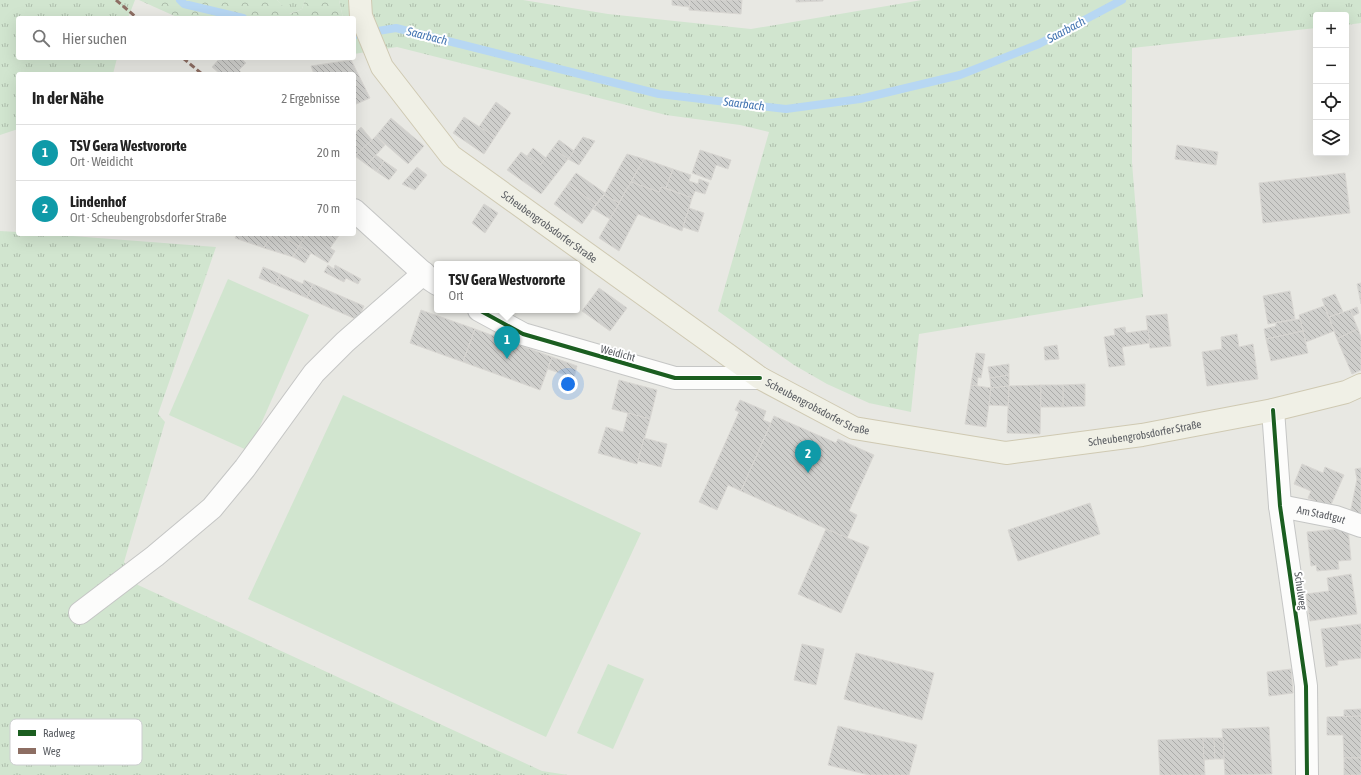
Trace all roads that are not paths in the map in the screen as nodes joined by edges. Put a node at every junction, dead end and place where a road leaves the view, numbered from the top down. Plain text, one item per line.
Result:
1 (361, 8) edge
2 (356, 212) edge
3 (430, 278) edge
4 (484, 313) edge
5 (760, 378) junction
6 (1361, 385) edge
7 (1273, 410) junction
8 (1280, 506) junction
9 (1361, 526) edge
10 (80, 613) dead end
11 (1307, 775) edge

1 - 5 main road, Scheubengrobsdorfer Straße
2 - 3 street
3 - 10 street
4 - 5 street, Weidicht
5 - 7 main road, Scheubengrobsdorfer Straße
6 - 7 main road, Scheubengrobsdorfer Straße
7 - 8 street, Schulweg
8 - 9 street, Am Stadtgut
8 - 11 street, Schulweg

